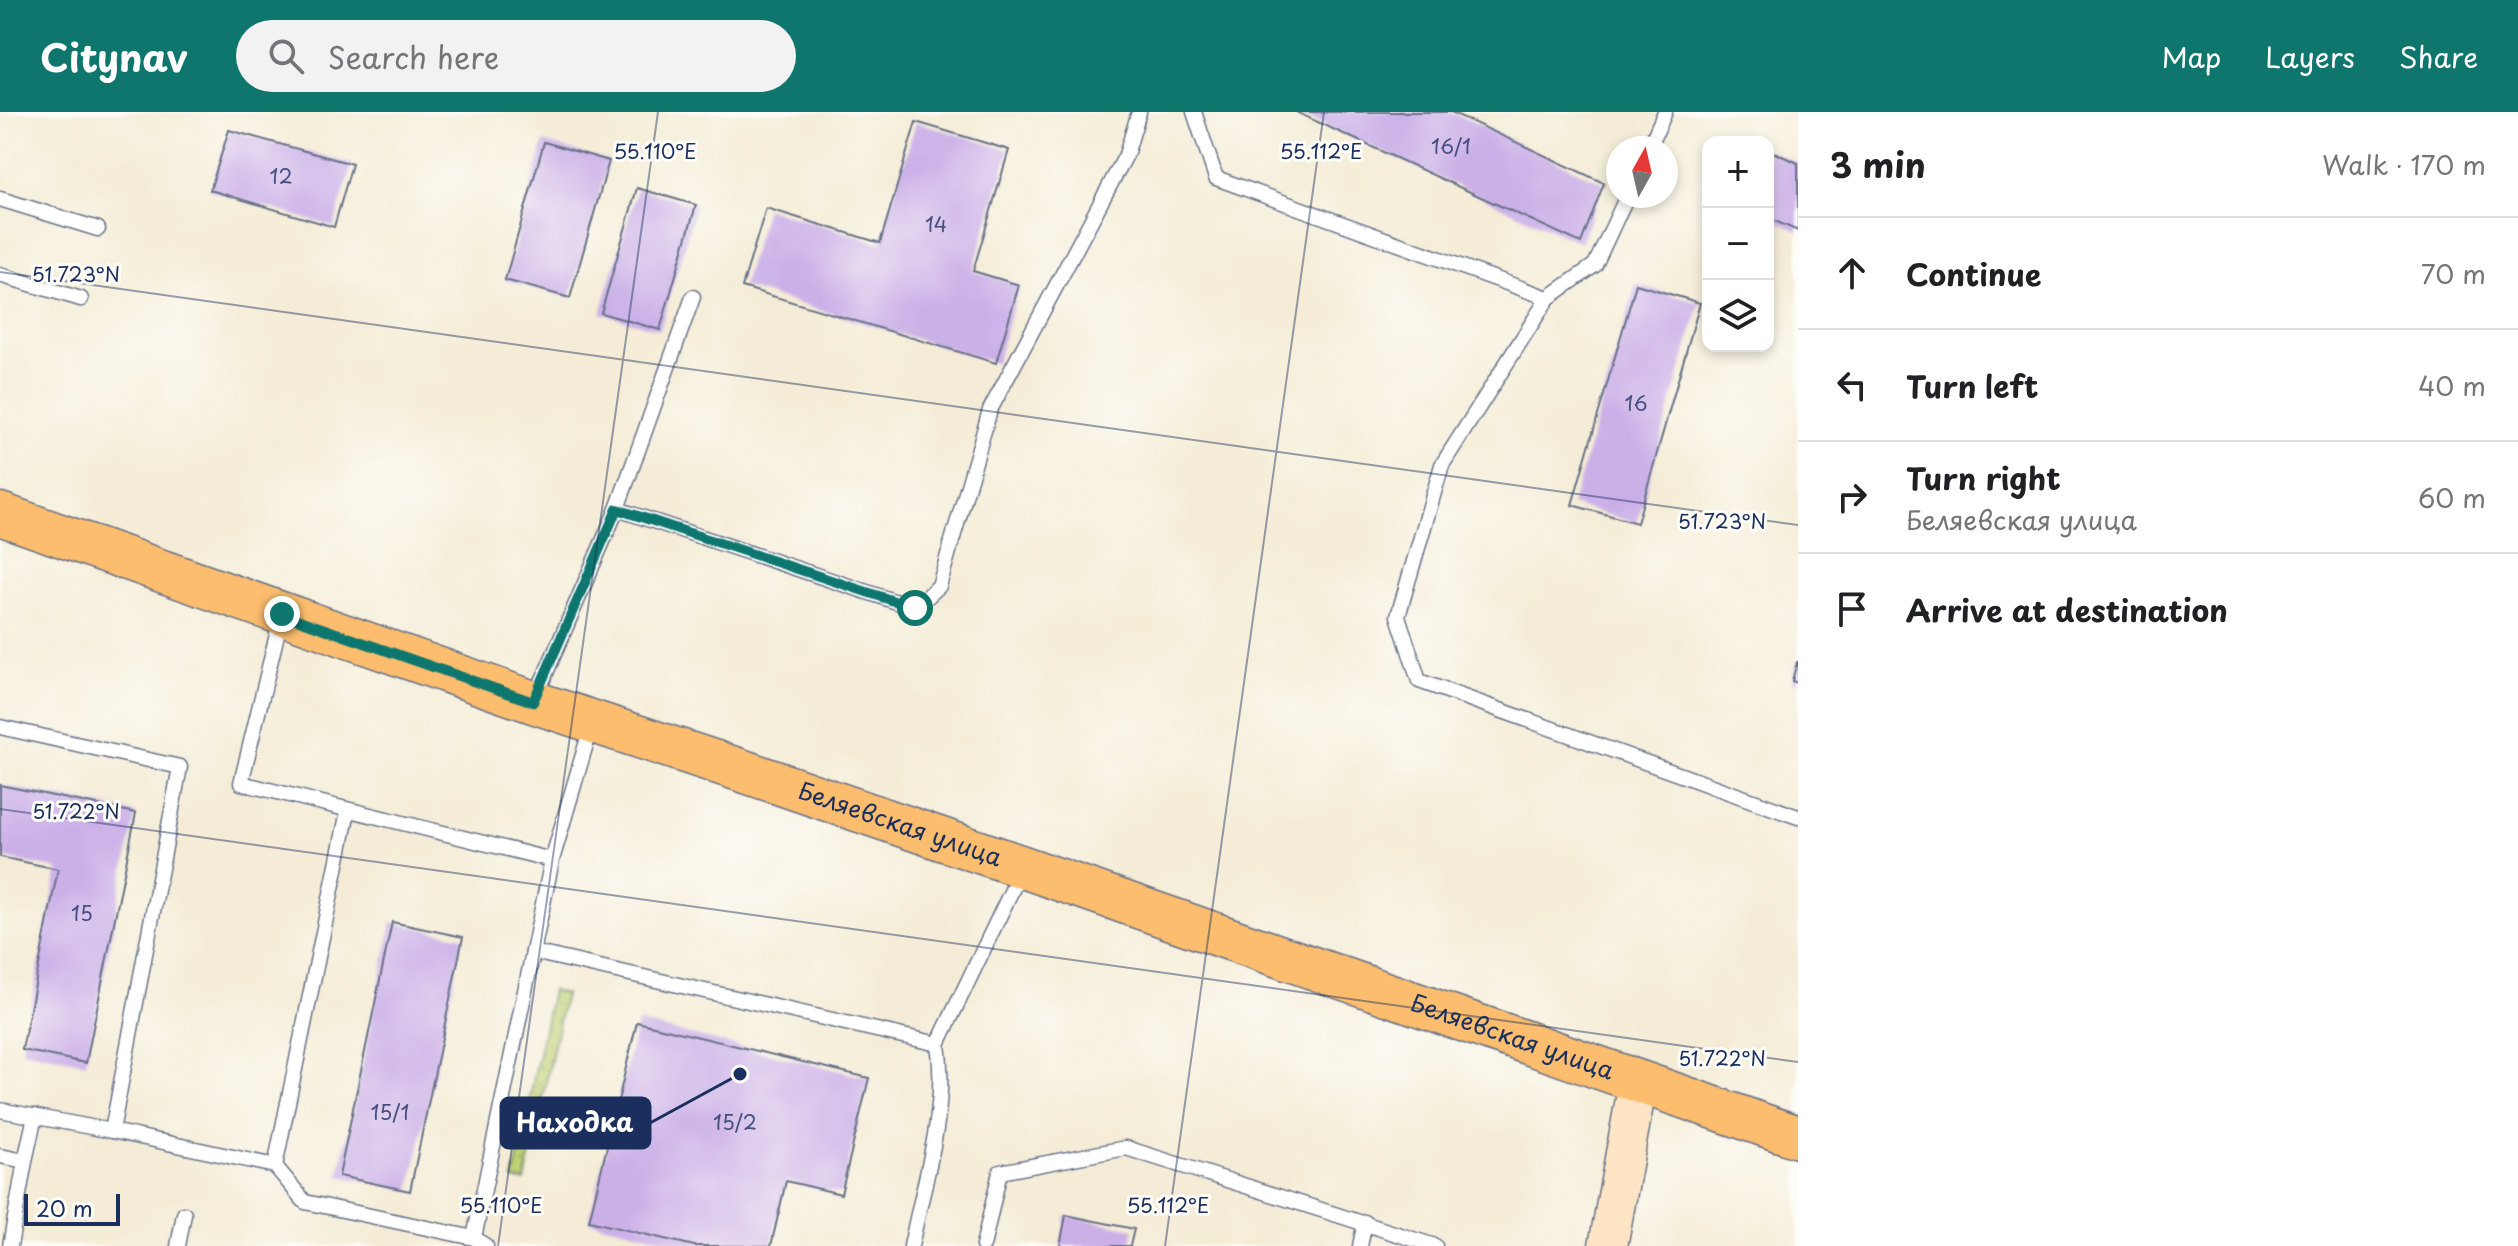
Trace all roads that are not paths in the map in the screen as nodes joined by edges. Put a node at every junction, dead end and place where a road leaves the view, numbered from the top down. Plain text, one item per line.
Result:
1 (1139, 112) edge
2 (1194, 112) edge
3 (1665, 112) edge
4 (1654, 136) edge
5 (0, 199) edge
6 (1621, 208) edge
7 (98, 229) dead end
8 (0, 275) edge
9 (693, 297) dead end
10 (1548, 298) junction
11 (81, 299) dead end
12 (617, 509) junction
13 (0, 514) edge
14 (282, 614) junction
15 (533, 702) junction
16 (593, 721) junction
17 (0, 727) edge
18 (348, 811) junction
19 (1798, 817) edge
20 (552, 860) junction
21 (1023, 867) junction
22 (533, 952) junction
23 (938, 1044) junction
24 (1638, 1083) junction
25 (0, 1110) edge
26 (35, 1116) junction
27 (112, 1131) junction
28 (1798, 1137) edge
29 (0, 1156) edge
30 (25, 1161) junction
31 (275, 1166) junction
32 (184, 1214) dead end
33 (1365, 1222) junction
34 (480, 1242) edge
35 (10, 1246) edge
36 (178, 1246) edge
37 (911, 1246) edge
38 (983, 1246) edge
39 (1360, 1246) edge
40 (1435, 1246) edge
41 (1608, 1246) edge

1 - 12 lane
2 - 10 lane
3 - 4 lane
5 - 7 lane
6 - 10 lane
8 - 11 lane
9 - 12 lane
10 - 19 lane
12 - 15 lane
13 - 14 main road, Беляевская улица
14 - 15 main road, Беляевская улица
14 - 18 lane
15 - 16 main road, Беляевская улица
16 - 20 lane
16 - 21 main road, Беляевская улица
17 - 27 lane
18 - 20 lane
18 - 31 lane
20 - 22 lane
21 - 23 lane
21 - 24 main road, Беляевская улица
22 - 23 lane
22 - 34 lane
23 - 37 lane
24 - 28 main road, Беляевская улица
24 - 41 street
25 - 26 lane
26 - 27 lane
26 - 30 lane
27 - 31 lane
29 - 30 lane
30 - 35 lane
31 - 34 lane
32 - 36 lane
33 - 38 lane
33 - 39 lane
33 - 40 lane

